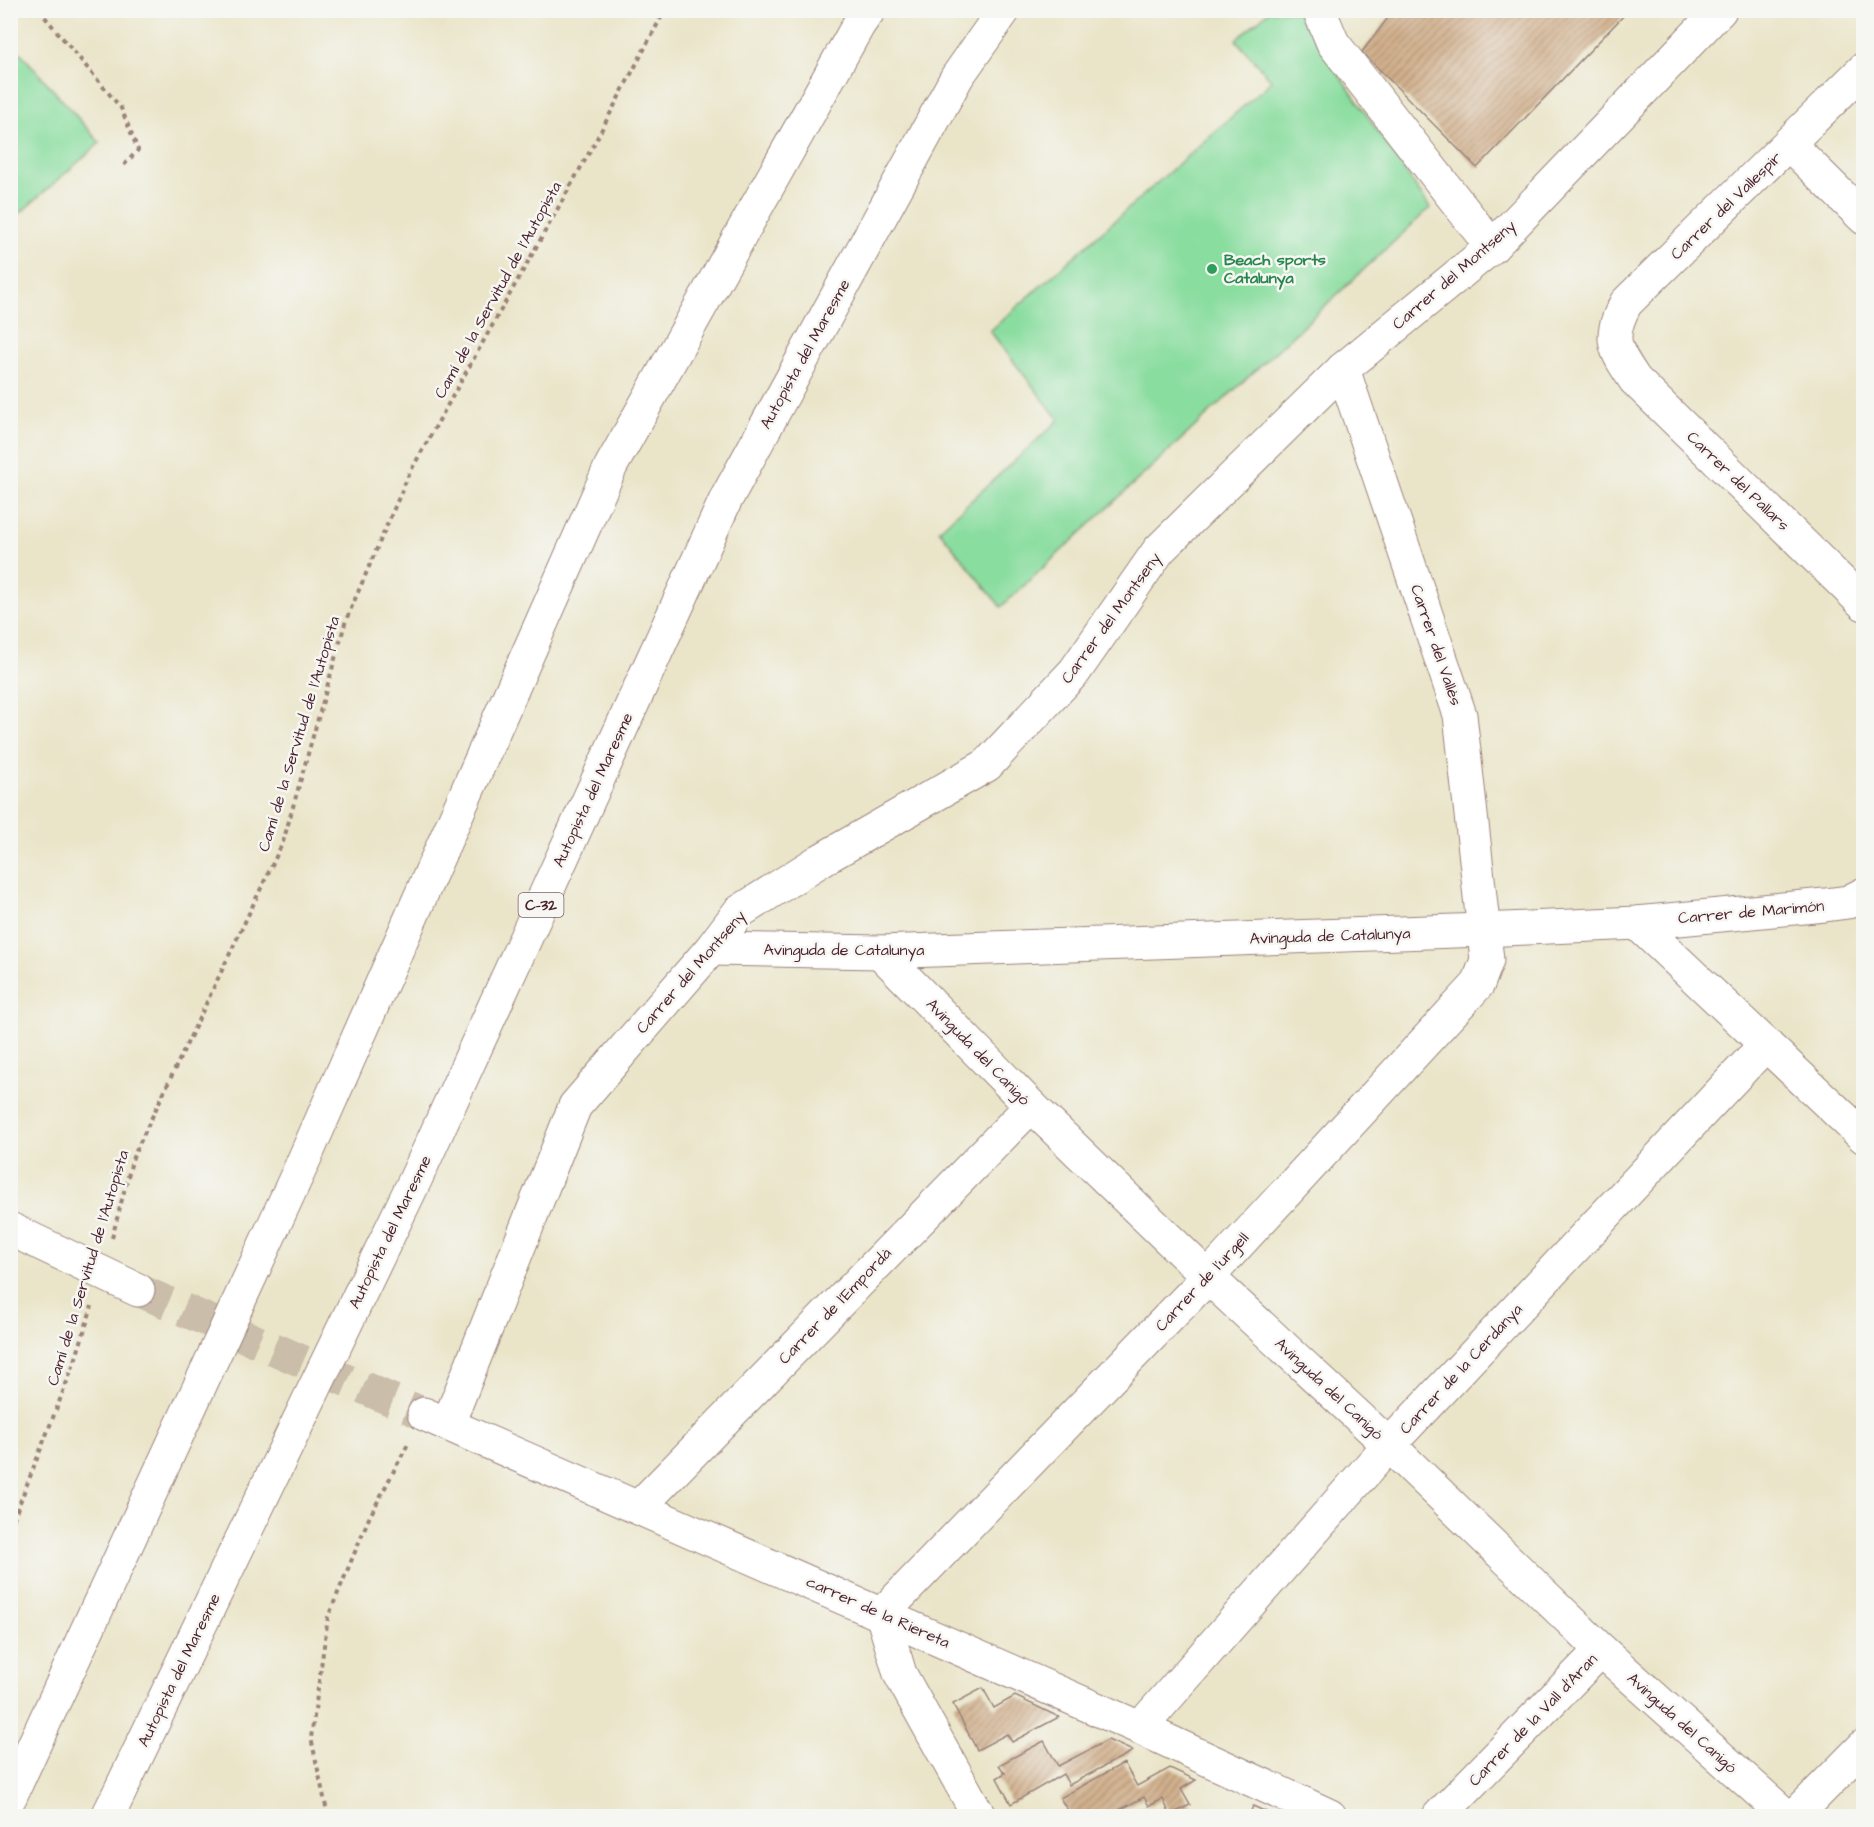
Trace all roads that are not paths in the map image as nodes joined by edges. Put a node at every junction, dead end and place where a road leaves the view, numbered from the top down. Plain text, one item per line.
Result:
1 (869, 10) edge
2 (1004, 10) edge
3 (1319, 10) edge
4 (1720, 10) edge
5 (1863, 69) edge
6 (1789, 144) junction
7 (1863, 218) edge
8 (1492, 247) junction
9 (1618, 355) joint
10 (1343, 369) junction
11 (1863, 604) edge
12 (1863, 894) edge
13 (1637, 923) junction
14 (1482, 930) junction
15 (711, 949) junction
16 (880, 952) junction
17 (1766, 1044) junction
18 (1031, 1106) junction
19 (1863, 1137) edge
20 (10, 1229) edge
21 (1208, 1277) junction
22 (138, 1290) tunnel mouth
23 (436, 1419) joint
24 (1389, 1445) junction
25 (640, 1506) junction
26 (882, 1614) junction
27 (1601, 1650) junction
28 (1140, 1728) junction
29 (1863, 1746) edge
30 (10, 1797) edge
31 (108, 1816) edge
32 (979, 1816) edge
33 (1330, 1816) edge
34 (1439, 1816) edge
35 (1786, 1816) edge
36 (1795, 1816) edge

1 - 30 main road
2 - 31 main road, Autopista del Maresme / C-32
3 - 8 main road
4 - 8 main road, Carrer del Montseny
5 - 6 main road, Carrer del Vallespir
6 - 7 main road
6 - 9 main road, Carrer del Vallespir
8 - 10 main road, Carrer del Montseny
9 - 11 main road, Carrer del Pallars
10 - 14 main road, Carrer del Vallès
10 - 15 main road, Carrer del Montseny
12 - 13 main road, Carrer de Marimón
13 - 14 main road, Avinguda de Catalunya
13 - 17 main road
14 - 16 main road, Avinguda de Catalunya
14 - 21 main road, Carrer de l'urgell
15 - 16 main road, Avinguda de Catalunya
15 - 23 main road, Carrer del Montseny
16 - 18 main road, Avinguda del Canigó
17 - 19 main road
17 - 24 main road, Carrer de la Cerdanya
18 - 21 main road, Avinguda del Canigó
18 - 25 main road, Carrer de l'Empordà
20 - 22 main road
21 - 24 main road, Avinguda del Canigó
21 - 26 main road, Carrer de l'urgell
23 - 25 main road, carrer de la Riereta
24 - 27 main road, Avinguda del Canigó
24 - 28 main road, Carrer de la Cerdanya
25 - 26 main road, carrer de la Riereta
26 - 28 main road, carrer de la Riereta
26 - 32 main road
27 - 34 main road, Carrer de la Vall d'Aran
27 - 35 main road, Avinguda del Canigó
28 - 33 main road, carrer de la Riereta
29 - 36 main road

